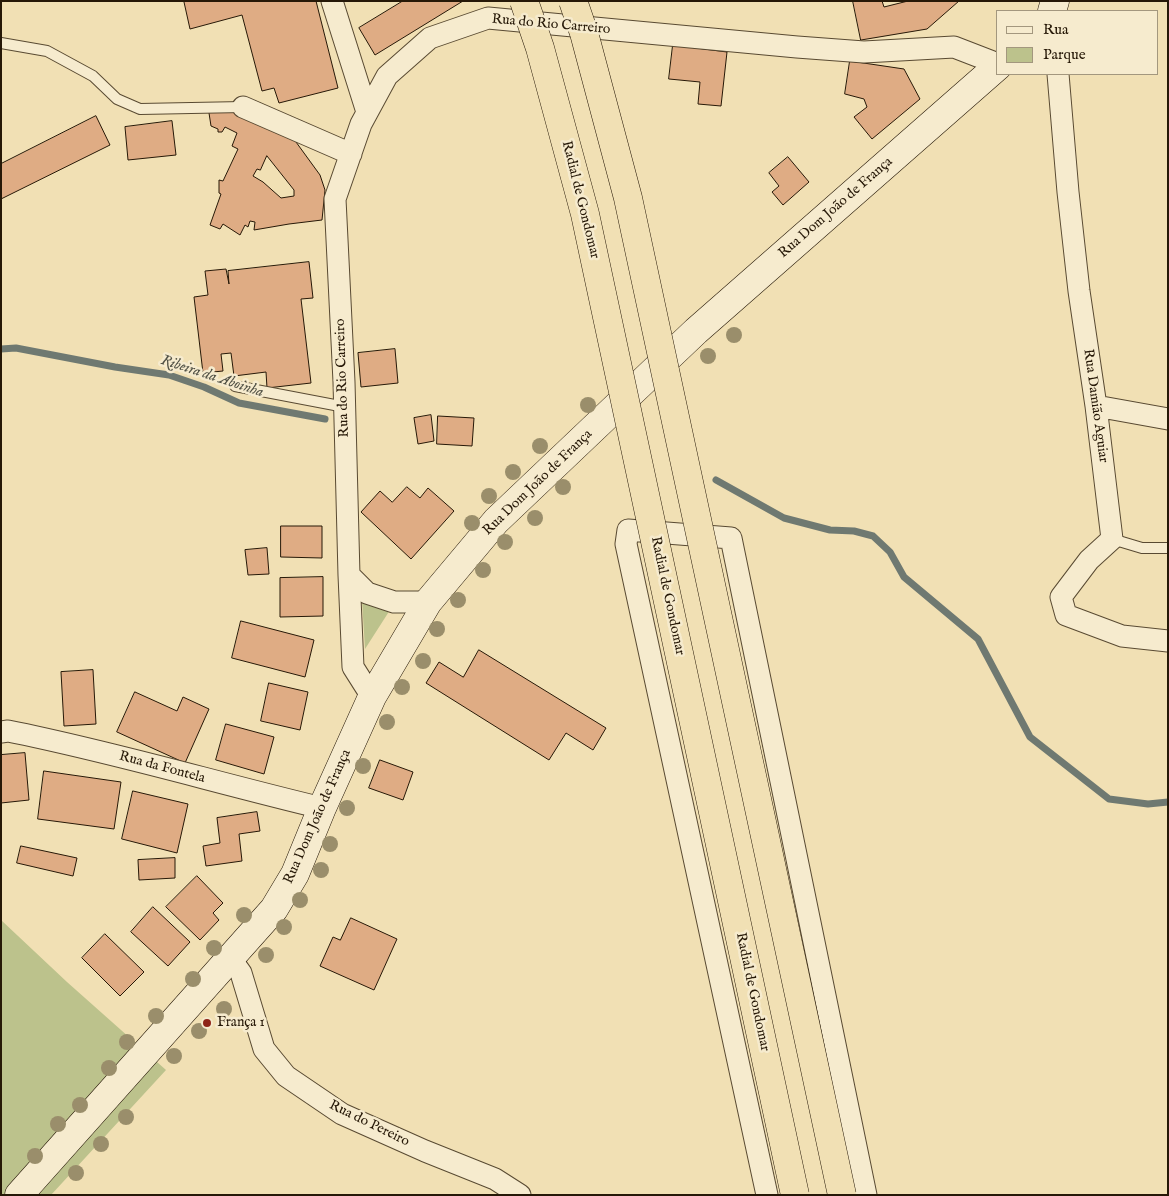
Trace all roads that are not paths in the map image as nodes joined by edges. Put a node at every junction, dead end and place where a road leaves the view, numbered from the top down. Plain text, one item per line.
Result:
1 (332, 1) edge
2 (524, 1) edge
3 (573, 1) edge
4 (1, 43) edge
5 (996, 64) edge
6 (996, 67) edge
7 (1058, 75) edge
8 (243, 107) joint
9 (367, 112) junction
10 (350, 154) junction
11 (235, 386) dead end
12 (1096, 406) junction
13 (345, 407) junction
14 (1168, 419) edge
15 (1112, 539) junction
16 (1168, 548) edge
17 (348, 575) junction
18 (428, 602) junction
19 (1168, 641) edge
20 (372, 697) junction
21 (1, 732) edge
22 (322, 808) junction
23 (231, 959) junction
24 (19, 1195) edge
25 (520, 1195) edge
26 (768, 1195) edge
27 (795, 1195) edge
28 (842, 1195) edge
29 (866, 1195) edge

1 - 9 street
2 - 27 highway, Radial de Gondomar, bridge
3 - 28 highway, bridge
4 - 8 lane
5 - 9 street, Rua do Rio Carreiro
6 - 18 main road, Rua Dom João de França
7 - 12 street, Rua Damião Aguiar
8 - 10 street
9 - 10 street, Rua do Rio Carreiro
10 - 13 street, Rua do Rio Carreiro
11 - 13 lane
12 - 14 street
12 - 15 street, Rua Damião Aguiar
13 - 17 street, Rua do Rio Carreiro
15 - 16 lane
15 - 19 street
17 - 18 street
17 - 20 street, Rua do Rio Carreiro
18 - 20 main road, Rua Dom João de França
20 - 22 main road, Rua Dom João de França
21 - 22 street, Rua da Fontela
22 - 23 main road, Rua Dom João de França
23 - 24 main road, Rua Dom João de França
23 - 25 street, Rua do Pereiro
26 - 29 street

